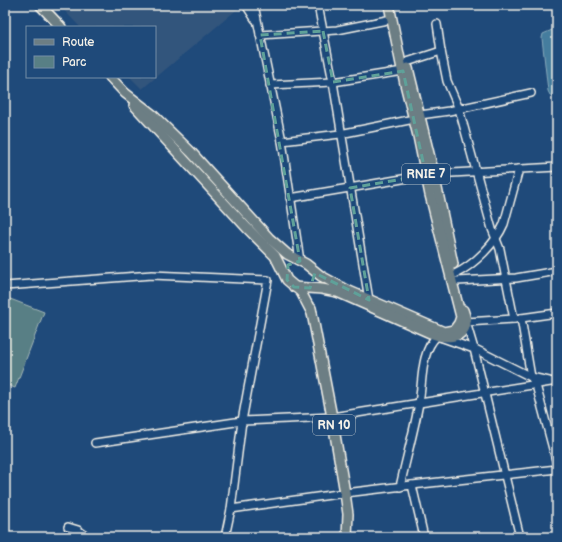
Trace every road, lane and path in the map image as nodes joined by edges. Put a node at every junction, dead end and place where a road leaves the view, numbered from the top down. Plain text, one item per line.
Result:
1 (40, 5) edge
2 (246, 5) edge
3 (254, 5) edge
4 (318, 5) edge
5 (389, 5) edge
6 (395, 5) edge
7 (392, 19) junction
8 (257, 22) junction
9 (437, 24) dead end
10 (60, 26) edge
11 (323, 31) junction
12 (260, 35) junction
13 (441, 51) junction
14 (407, 62) junction
15 (403, 72) junction
16 (111, 78) edge
17 (333, 82) junction
18 (270, 85) junction
19 (125, 93) junction
20 (531, 94) dead end
21 (459, 109) junction
22 (417, 117) junction
23 (340, 134) junction
24 (282, 141) junction
25 (557, 167) edge
26 (519, 169) junction
27 (476, 171) junction
28 (430, 175) junction
29 (350, 188) junction
30 (290, 198) junction
31 (496, 238) junction
32 (300, 261) junction
33 (312, 269) junction
34 (557, 271) edge
35 (285, 275) junction
36 (456, 277) junction
37 (506, 279) junction
38 (5, 286) edge
39 (294, 286) junction
40 (310, 288) junction
41 (369, 300) junction
42 (312, 313) junction
43 (557, 313) edge
44 (518, 318) junction
45 (466, 322) junction
46 (444, 335) junction
47 (474, 349) junction
48 (531, 377) junction
49 (555, 382) edge
50 (536, 385) junction
51 (485, 393) junction
52 (419, 403) junction
53 (332, 417) junction
54 (242, 421) junction
55 (95, 443) dead end
56 (557, 464) edge
57 (557, 469) edge
58 (505, 476) junction
59 (412, 486) junction
60 (400, 487) junction
61 (345, 492) junction
62 (230, 508) junction
63 (68, 527) dead end
64 (88, 537) edge
65 (225, 537) edge
66 (347, 537) edge
67 (424, 537) edge
68 (520, 537) edge

1 - 10 main road
2 - 8 street
3 - 8 street
4 - 11 street
5 - 7 main road, RNIE 7 / RNIE 7
6 - 14 main road, RNIE 7 / RNIE 7
7 - 11 street
7 - 15 main road, RNIE 7 / RNIE 7
8 - 12 street
9 - 13 street
11 - 12 street
11 - 17 street
12 - 18 street
13 - 14 street
13 - 21 street
14 - 22 main road, RNIE 7 / RNIE 7
15 - 17 street
15 - 22 main road, RNIE 7 / RNIE 7
16 - 19 main road
17 - 18 street
17 - 23 street
18 - 24 street
19 - 32 main road
19 - 35 main road
20 - 21 street
21 - 22 street
21 - 27 street
22 - 23 street
22 - 28 main road, RNIE 7 / RNIE 7
23 - 24 street
23 - 29 street
24 - 30 street
25 - 26 street
26 - 27 street
26 - 31 street
27 - 28 street
27 - 31 street
28 - 29 street
28 - 36 main road, RNIE 7 / RNIE 7
28 - 46 main road, RNIE 7 / RNIE 7
29 - 30 street
29 - 41 street
30 - 32 street
31 - 36 street
31 - 37 street
32 - 33 main road
32 - 35 main road
33 - 40 main road, RN 10
33 - 41 main road
34 - 37 street
35 - 39 main road, RN 10
36 - 37 street
36 - 45 main road, RNIE 7 / RNIE 7
37 - 44 street
38 - 54 street
39 - 40 main road
39 - 42 main road, RN 10
40 - 42 main road, RN 10
40 - 46 main road
41 - 46 main road
42 - 53 main road, RN 10
43 - 44 street
44 - 45 street
44 - 48 street
45 - 46 main road
45 - 47 street
46 - 47 street
46 - 47 street
46 - 52 street
47 - 48 street
47 - 51 street
48 - 49 street
48 - 50 street
49 - 50 street
50 - 51 street
50 - 56 street
51 - 52 street
51 - 58 street
52 - 53 street
52 - 60 street
53 - 54 street
53 - 61 main road, RN 10
54 - 55 street
54 - 62 street
57 - 58 street
58 - 59 street
58 - 68 street
59 - 60 street
59 - 67 street
60 - 61 street
61 - 62 street
61 - 66 main road, RN 10
62 - 65 street
63 - 64 street

